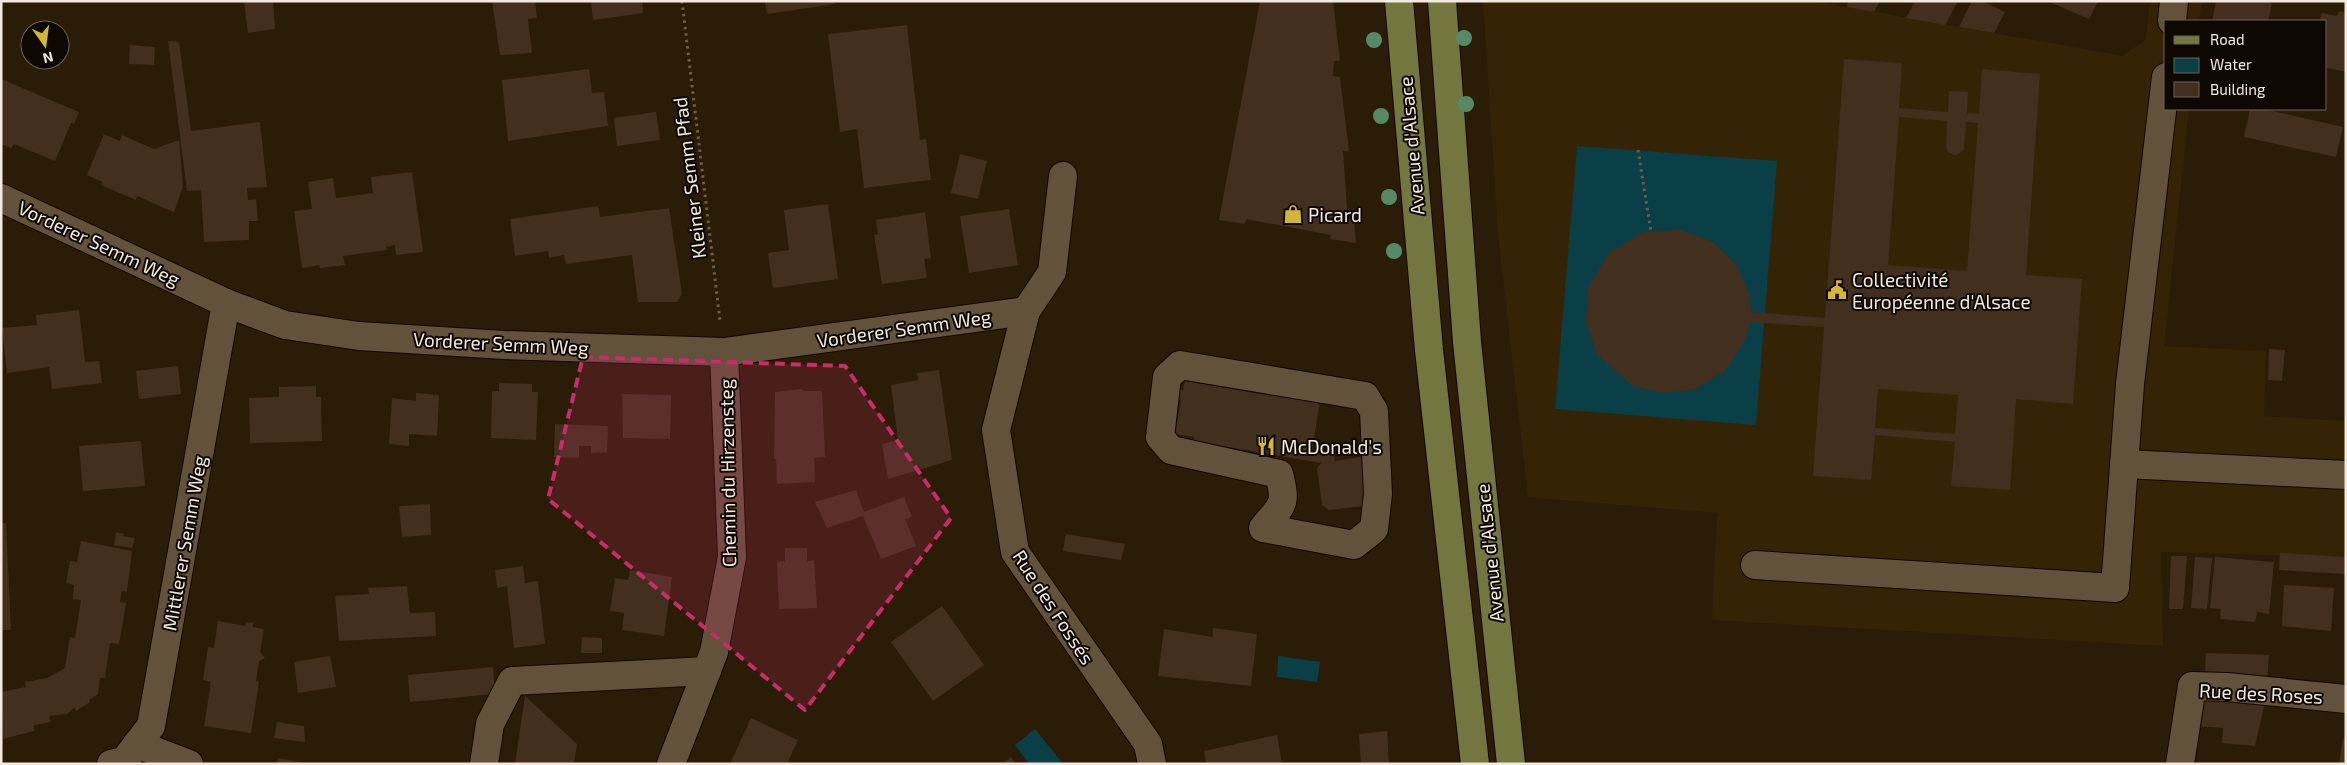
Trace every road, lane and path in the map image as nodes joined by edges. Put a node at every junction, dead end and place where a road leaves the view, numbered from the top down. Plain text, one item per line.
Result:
1 (682, 1) edge
2 (1399, 1) edge
3 (1442, 1) edge
4 (2174, 1) edge
5 (2172, 20) edge
6 (2164, 94) edge
7 (1638, 150) dead end
8 (1063, 176) dead end
9 (1, 198) edge
10 (1651, 232) dead end
11 (226, 303) junction
12 (1026, 311) junction
13 (1467, 342) junction
14 (1429, 350) junction
15 (724, 352) junction
16 (2124, 464) junction
17 (2346, 475) edge
18 (1264, 528) joint
19 (1755, 564) dead end
20 (707, 670) junction
21 (2346, 698) edge
22 (137, 744) junction
23 (111, 764) edge
24 (189, 764) edge
25 (484, 764) edge
26 (671, 764) edge
27 (1152, 764) edge
28 (1475, 764) edge
29 (1511, 764) edge
30 (2180, 764) edge

1 - 15 path, Kleiner Semm Pfad
2 - 14 main road, Avenue d'Alsace
3 - 13 main road, Avenue d'Alsace
4 - 5 street
6 - 16 street
7 - 10 path
8 - 12 street, Rue des Fossés
9 - 11 street, Vorderer Semm Weg
11 - 15 street, Vorderer Semm Weg
11 - 22 street, Mittlerer Semm Weg
12 - 15 street, Vorderer Semm Weg
12 - 27 street, Rue des Fossés
13 - 14 main road
13 - 29 main road, Avenue d'Alsace
14 - 28 main road, Avenue d'Alsace
15 - 20 street, Chemin du Hirzensteg
16 - 17 street
16 - 19 street
18 - 18 street
20 - 25 street
20 - 26 street, Chemin du Hirzensteg
21 - 30 street, Rue des Roses
22 - 23 street, Mittlerer Semm Weg
22 - 24 street

